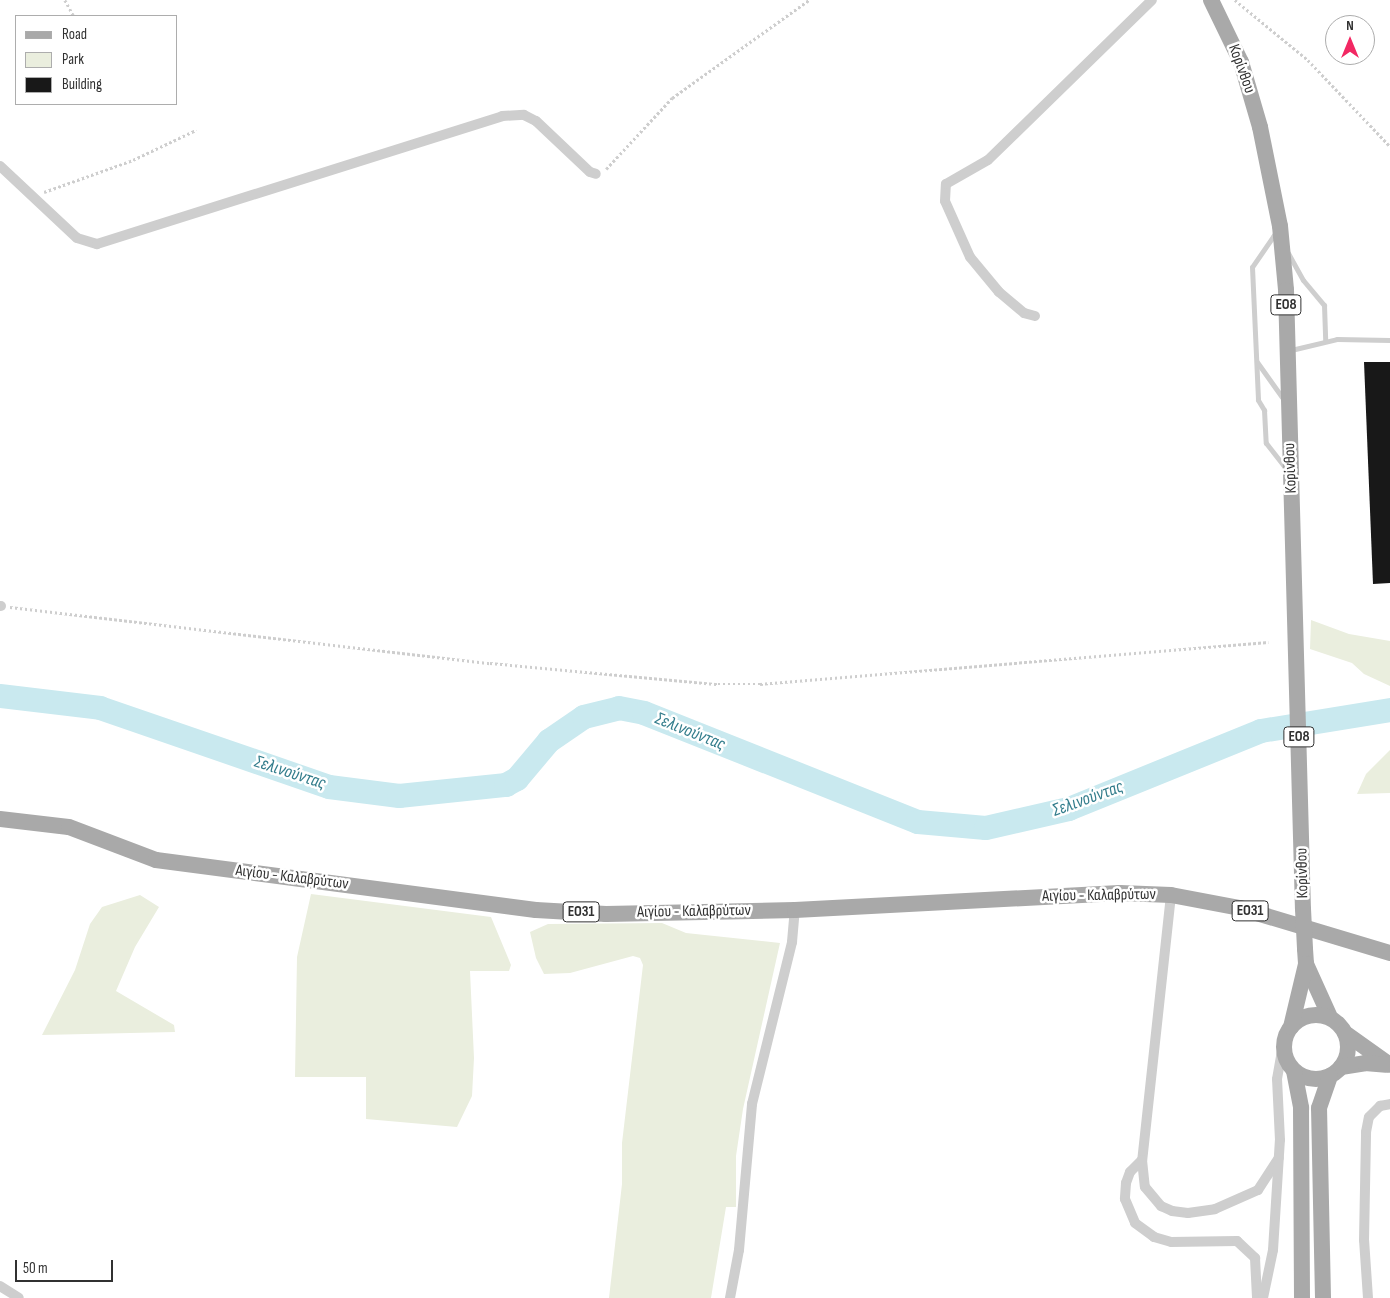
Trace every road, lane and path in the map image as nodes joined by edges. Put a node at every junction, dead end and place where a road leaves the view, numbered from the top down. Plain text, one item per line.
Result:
1 (65, 0) edge
2 (809, 0) edge
3 (1152, 0) edge
4 (1211, 0) edge
5 (1235, 0) edge
6 (73, 15) edge
7 (196, 130) dead end
8 (1390, 146) edge
9 (0, 166) edge
10 (596, 174) joint
11 (30, 197) junction
12 (1281, 234) junction
13 (1035, 316) dead end
14 (1390, 340) edge
15 (1325, 341) junction
16 (1288, 350) junction
17 (1256, 362) junction
18 (1289, 406) junction
19 (1291, 476) junction
20 (1, 606) edge
21 (1268, 642) dead end
22 (0, 819) edge
23 (1171, 895) junction
24 (795, 910) junction
25 (1390, 953) edge
26 (1306, 956) junction
27 (1329, 1015) junction
28 (1290, 1027) junction
29 (1345, 1033) junction
30 (1283, 1045) junction
31 (1390, 1065) edge
32 (1294, 1071) junction
33 (1335, 1072) junction
34 (1390, 1104) edge
35 (1279, 1158) junction
36 (1142, 1160) junction
37 (0, 1286) edge
38 (19, 1298) edge
39 (730, 1298) edge
40 (1257, 1298) edge
41 (1263, 1298) edge
42 (1302, 1298) edge
43 (1323, 1298) edge
44 (1368, 1298) edge

1 - 6 path
2 - 10 path
3 - 13 street
4 - 12 main road, Κορίνθου / ΕΟ8
5 - 8 path
7 - 11 path
9 - 11 street
10 - 11 street
12 - 15 lane
12 - 16 main road, Κορίνθου / ΕΟ8
12 - 17 lane
14 - 15 lane
15 - 16 lane
16 - 18 main road, Κορίνθου / ΕΟ8
17 - 18 lane
17 - 19 lane
18 - 19 main road, Κορίνθου / ΕΟ8
19 - 26 main road, Κορίνθου / ΕΟ8, bridge
20 - 21 path
22 - 24 main road, Αιγίου - Καλαβρύτων / ΕΟ31
23 - 24 main road, Αιγίου - Καλαβρύτων / ΕΟ31
23 - 25 main road, Αιγίου - Καλαβρύτων / ΕΟ31
23 - 36 street
24 - 39 street
26 - 27 main road, ΕΟ8
26 - 28 main road, ΕΟ8
27 - 28 main road
27 - 29 main road, ΕΟ8
28 - 30 main road, ΕΟ8
29 - 31 main road, ΕΟ8
29 - 33 main road
30 - 32 main road
30 - 35 street
31 - 33 main road, ΕΟ8
32 - 33 main road, ΕΟ8
32 - 42 main road
33 - 43 main road
34 - 44 street
35 - 36 street
35 - 41 street
36 - 40 street
37 - 38 street

